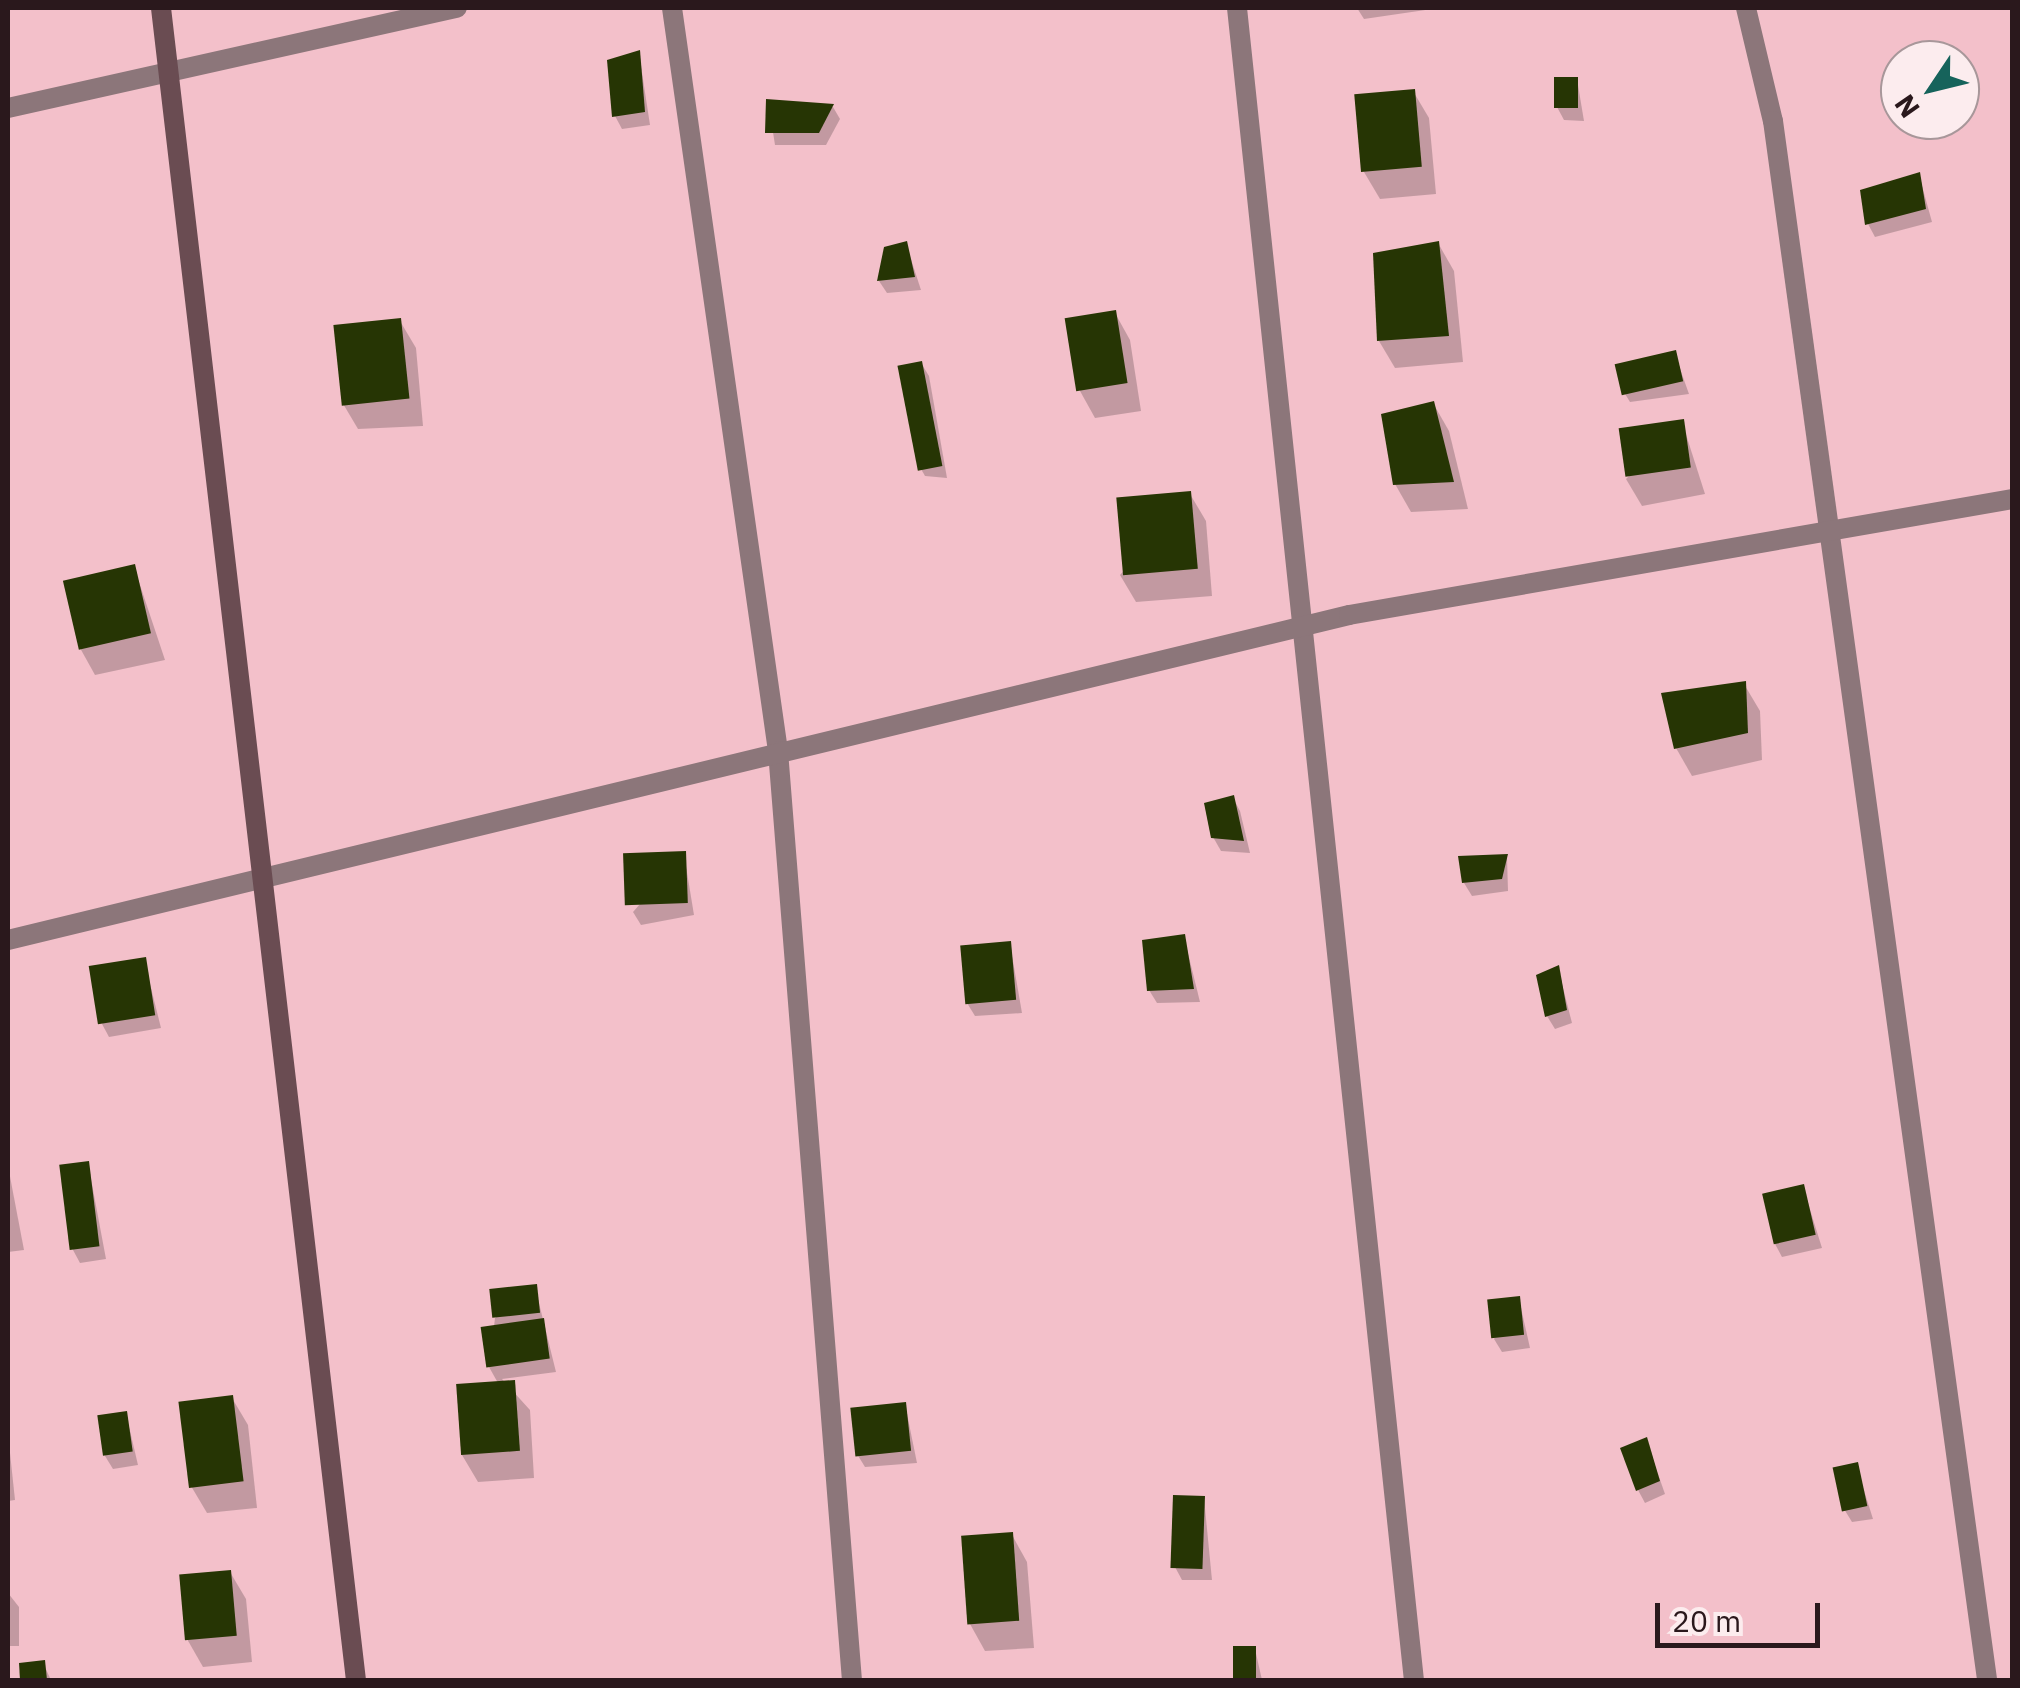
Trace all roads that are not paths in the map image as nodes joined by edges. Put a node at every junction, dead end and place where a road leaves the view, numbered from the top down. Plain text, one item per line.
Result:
1 (161, 8) edge
2 (457, 8) edge
3 (672, 8) edge
4 (1237, 8) edge
5 (1746, 8) edge
6 (170, 69) junction
7 (8, 108) edge
8 (2012, 499) edge
9 (1831, 531) junction
10 (1298, 628) junction
11 (778, 751) junction
12 (259, 874) junction
13 (8, 940) edge
14 (356, 1680) edge
15 (852, 1680) edge
16 (1414, 1680) edge
17 (1987, 1680) edge

1 - 6 street
2 - 6 street
3 - 11 street
4 - 10 street
5 - 9 street
6 - 7 street
6 - 12 street
8 - 9 street
9 - 10 street
9 - 17 street
10 - 11 street
10 - 16 street
11 - 12 street
11 - 15 street
12 - 13 street
12 - 14 street

